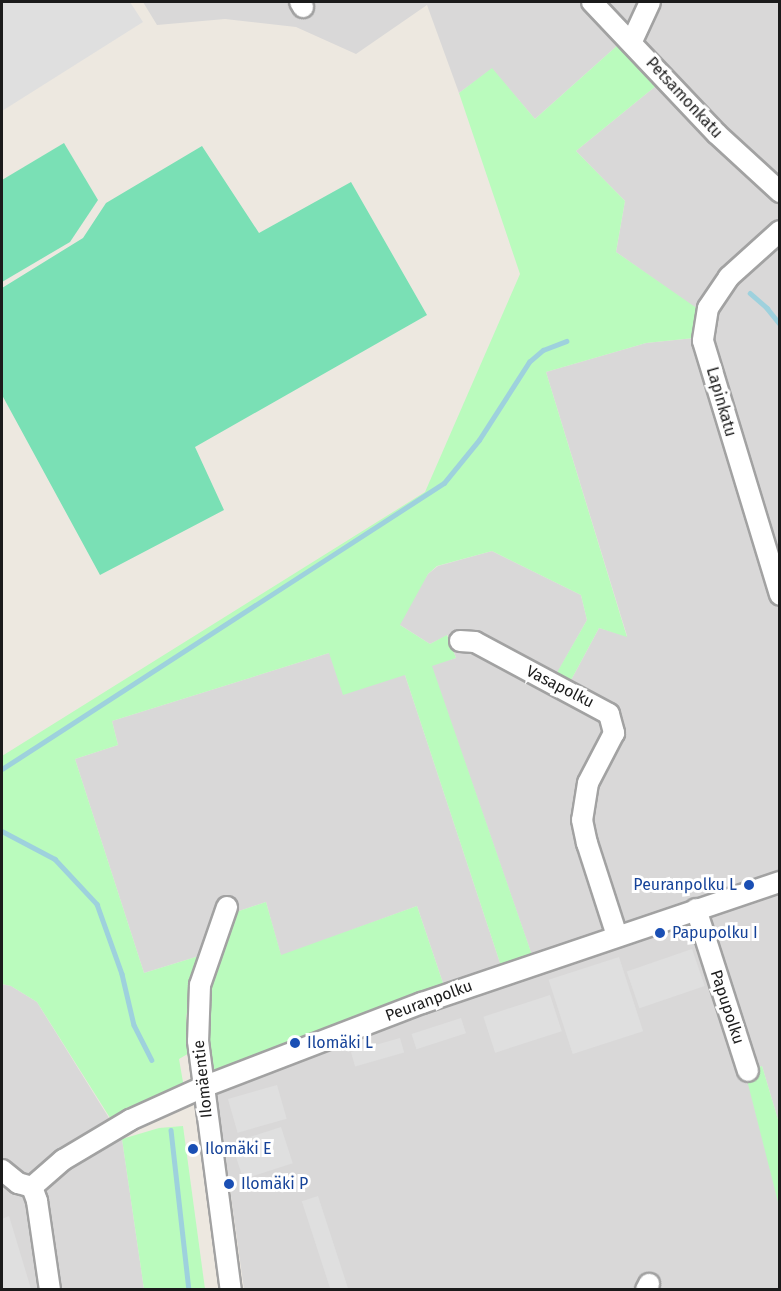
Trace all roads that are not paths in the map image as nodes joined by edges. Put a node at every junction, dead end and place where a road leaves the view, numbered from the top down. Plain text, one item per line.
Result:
1 (592, 2) edge
2 (650, 2) edge
3 (632, 41) junction
4 (780, 192) edge
5 (780, 231) edge
6 (780, 595) edge
7 (460, 641) dead end
8 (780, 882) edge
9 (226, 908) dead end
10 (696, 909) junction
11 (617, 936) junction
12 (748, 1071) dead end
13 (203, 1087) junction
14 (2, 1170) edge
15 (32, 1187) junction
16 (50, 1290) edge
17 (231, 1290) edge

1 - 3 street, Petsamonkatu
2 - 3 street
3 - 4 street, Petsamonkatu
5 - 6 street, Lapinkatu
7 - 11 street, Vasapolku
8 - 10 street, Peuranpolku
9 - 13 street, Ilomäentie
10 - 11 street, Peuranpolku
10 - 12 street, Papupolku
11 - 13 street, Peuranpolku
13 - 15 street, Peuranpolku
13 - 17 street, Ilomäentie
14 - 15 street
15 - 16 street

